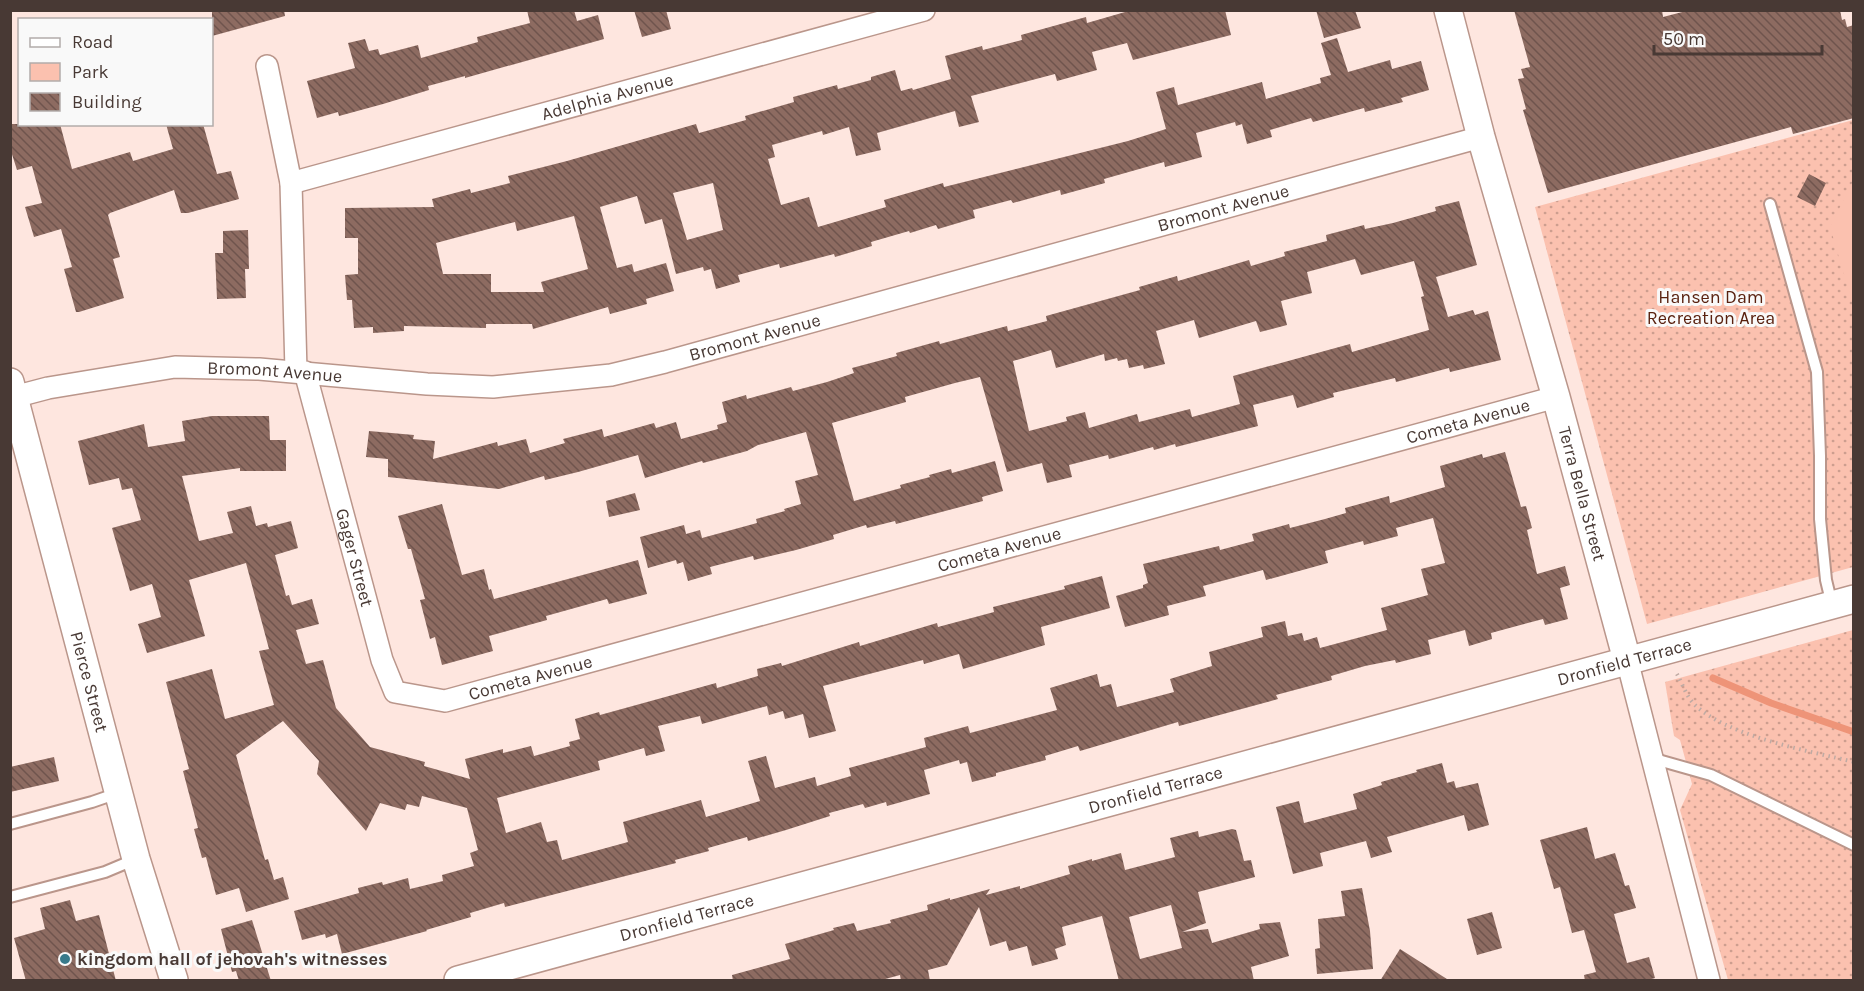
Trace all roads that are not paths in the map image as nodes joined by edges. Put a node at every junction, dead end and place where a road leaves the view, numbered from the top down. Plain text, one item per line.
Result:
1 (924, 10) edge
2 (1448, 10) edge
3 (267, 66) dead end
4 (1481, 137) junction
5 (291, 183) junction
6 (1770, 204) dead end
7 (300, 372) junction
8 (12, 392) edge
9 (1556, 397) junction
10 (1843, 602) edge
11 (1627, 660) junction
12 (445, 701) joint
13 (1651, 758) junction
14 (119, 793) junction
15 (10, 824) edge
16 (1854, 845) edge
17 (136, 859) junction
18 (10, 897) edge
19 (174, 981) edge
20 (458, 981) edge
21 (1709, 981) edge

1 - 5 street, Adelphia Avenue
2 - 4 street, Terra Bella Street
3 - 5 street, Gager Street
4 - 7 street, Bromont Avenue
4 - 9 street, Terra Bella Street
5 - 7 street, Gager Street
6 - 10 lane
7 - 8 street, Bromont Avenue
7 - 12 street, Gager Street
8 - 14 street, Pierce Street
9 - 11 street, Terra Bella Street
9 - 12 street, Cometa Avenue
10 - 11 street, Dronfield Terrace
11 - 13 street, Terra Bella Street
11 - 20 street, Dronfield Terrace
13 - 16 lane
13 - 21 street, Terra Bella Street
14 - 15 lane
14 - 17 street, Pierce Street
17 - 18 lane
17 - 19 street, Pierce Street

